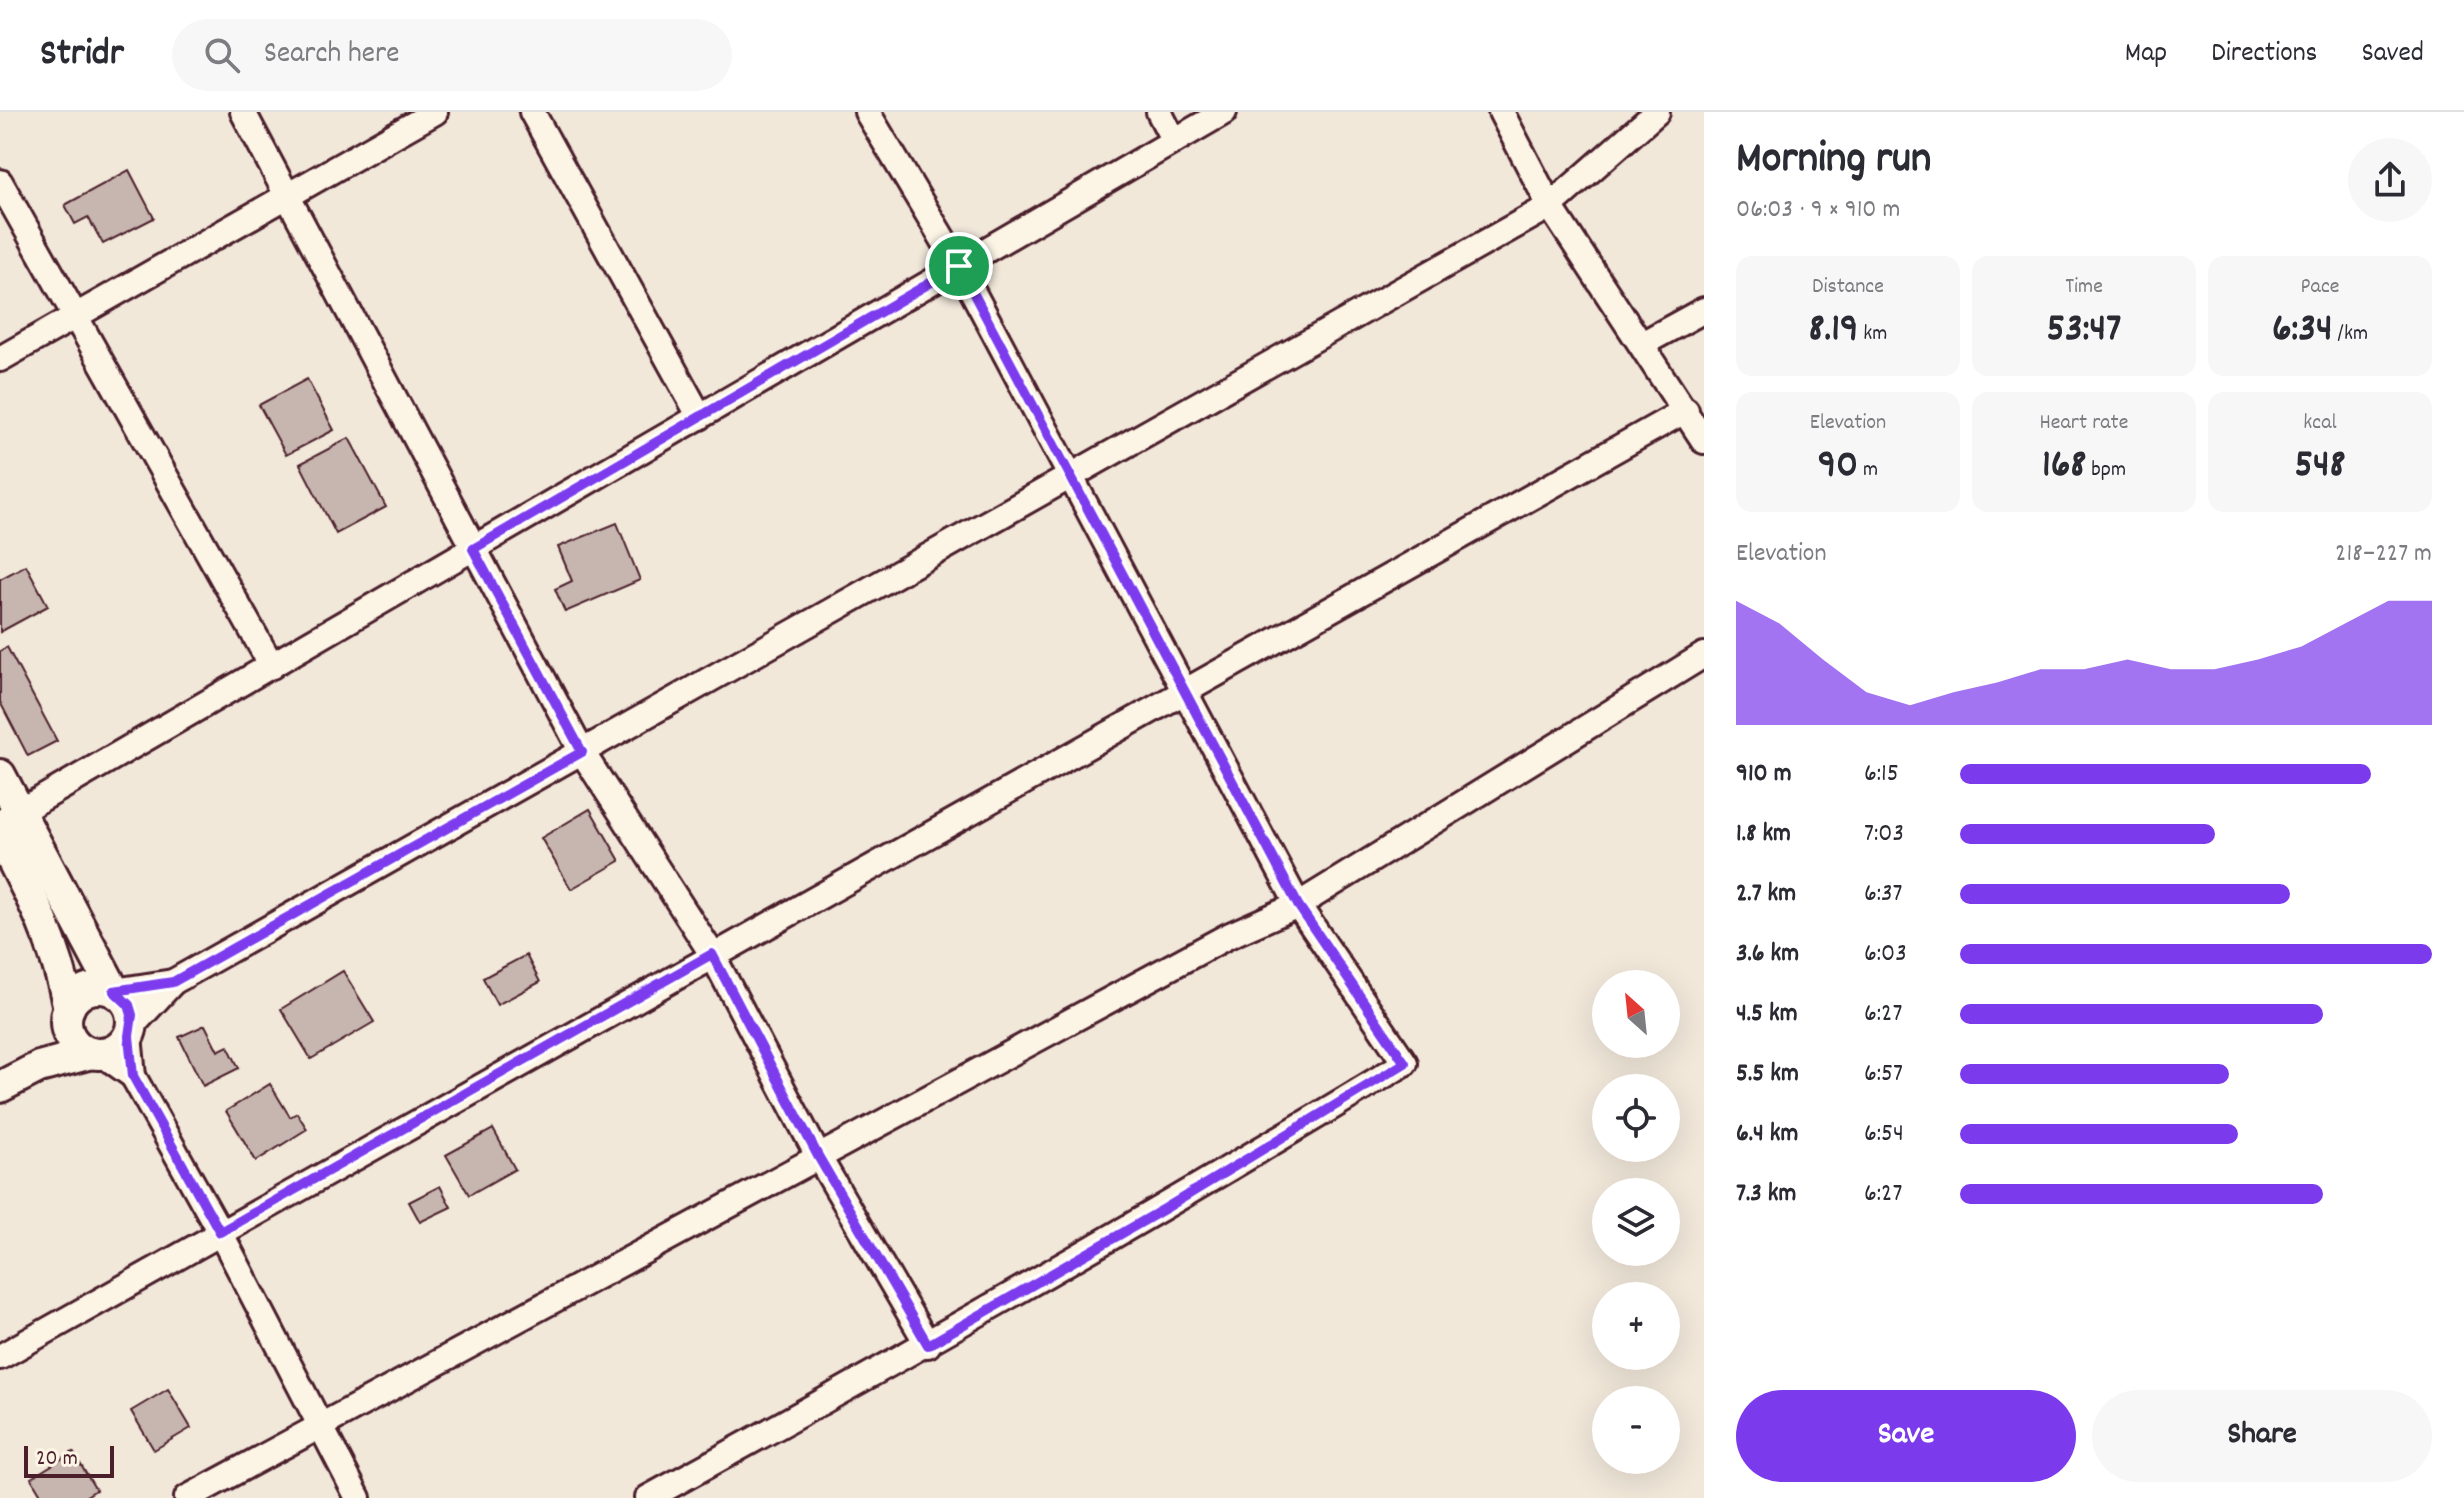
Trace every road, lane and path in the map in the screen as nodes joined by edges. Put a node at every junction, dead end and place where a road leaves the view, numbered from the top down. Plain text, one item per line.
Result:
1 (243, 112) edge
2 (435, 112) edge
3 (532, 112) edge
4 (867, 112) edge
5 (1159, 112) edge
6 (1224, 112) edge
7 (1501, 112) edge
8 (1657, 112) edge
9 (1174, 141) junction
10 (0, 182) edge
11 (287, 196) junction
12 (1550, 206) junction
13 (959, 266) junction
14 (1704, 310) edge
15 (75, 316) junction
16 (1642, 344) junction
17 (0, 359) edge
18 (700, 417) junction
19 (1698, 425) edge
20 (1069, 477) junction
21 (473, 549) junction
22 (1704, 655) edge
23 (272, 666) junction
24 (1183, 691) junction
25 (582, 752) junction
26 (0, 775) edge
27 (10, 818) edge
28 (0, 836) edge
29 (1298, 905) junction
30 (712, 954) junction
31 (173, 982) junction
32 (114, 991) junction
33 (67, 1014) junction
34 (130, 1031) junction
35 (97, 1053) junction
36 (39, 1067) junction
37 (133, 1076) junction
38 (0, 1087) edge
39 (818, 1156) junction
40 (220, 1232) junction
41 (928, 1345) junction
42 (0, 1357) edge
43 (320, 1425) junction
44 (187, 1498) edge
45 (358, 1498) edge
46 (648, 1498) edge

1 - 11 street
2 - 11 street
3 - 18 street
4 - 13 street
5 - 9 street
6 - 9 street
7 - 12 street
8 - 12 street
9 - 13 street
10 - 15 street
11 - 15 street
11 - 21 street
12 - 16 street
12 - 20 street
13 - 18 street
13 - 20 street
14 - 16 street
15 - 17 street
15 - 23 street
16 - 19 street
18 - 21 street
19 - 24 street
20 - 24 street
20 - 25 street
21 - 23 street
21 - 25 street
22 - 29 street
23 - 27 street
24 - 29 street
24 - 30 street
25 - 30 street
25 - 31 street
26 - 27 street
27 - 32 street
28 - 33 street
29 - 39 street
29 - 41 street
30 - 39 street
30 - 40 street
31 - 32 street
31 - 34 street
32 - 33 street
32 - 34 street
33 - 35 street
33 - 36 street
34 - 35 street
34 - 37 street
35 - 36 street
35 - 37 street
36 - 38 street
37 - 40 street
39 - 41 street
39 - 43 street
40 - 42 street
40 - 43 street
41 - 46 street
43 - 44 street
43 - 45 street

